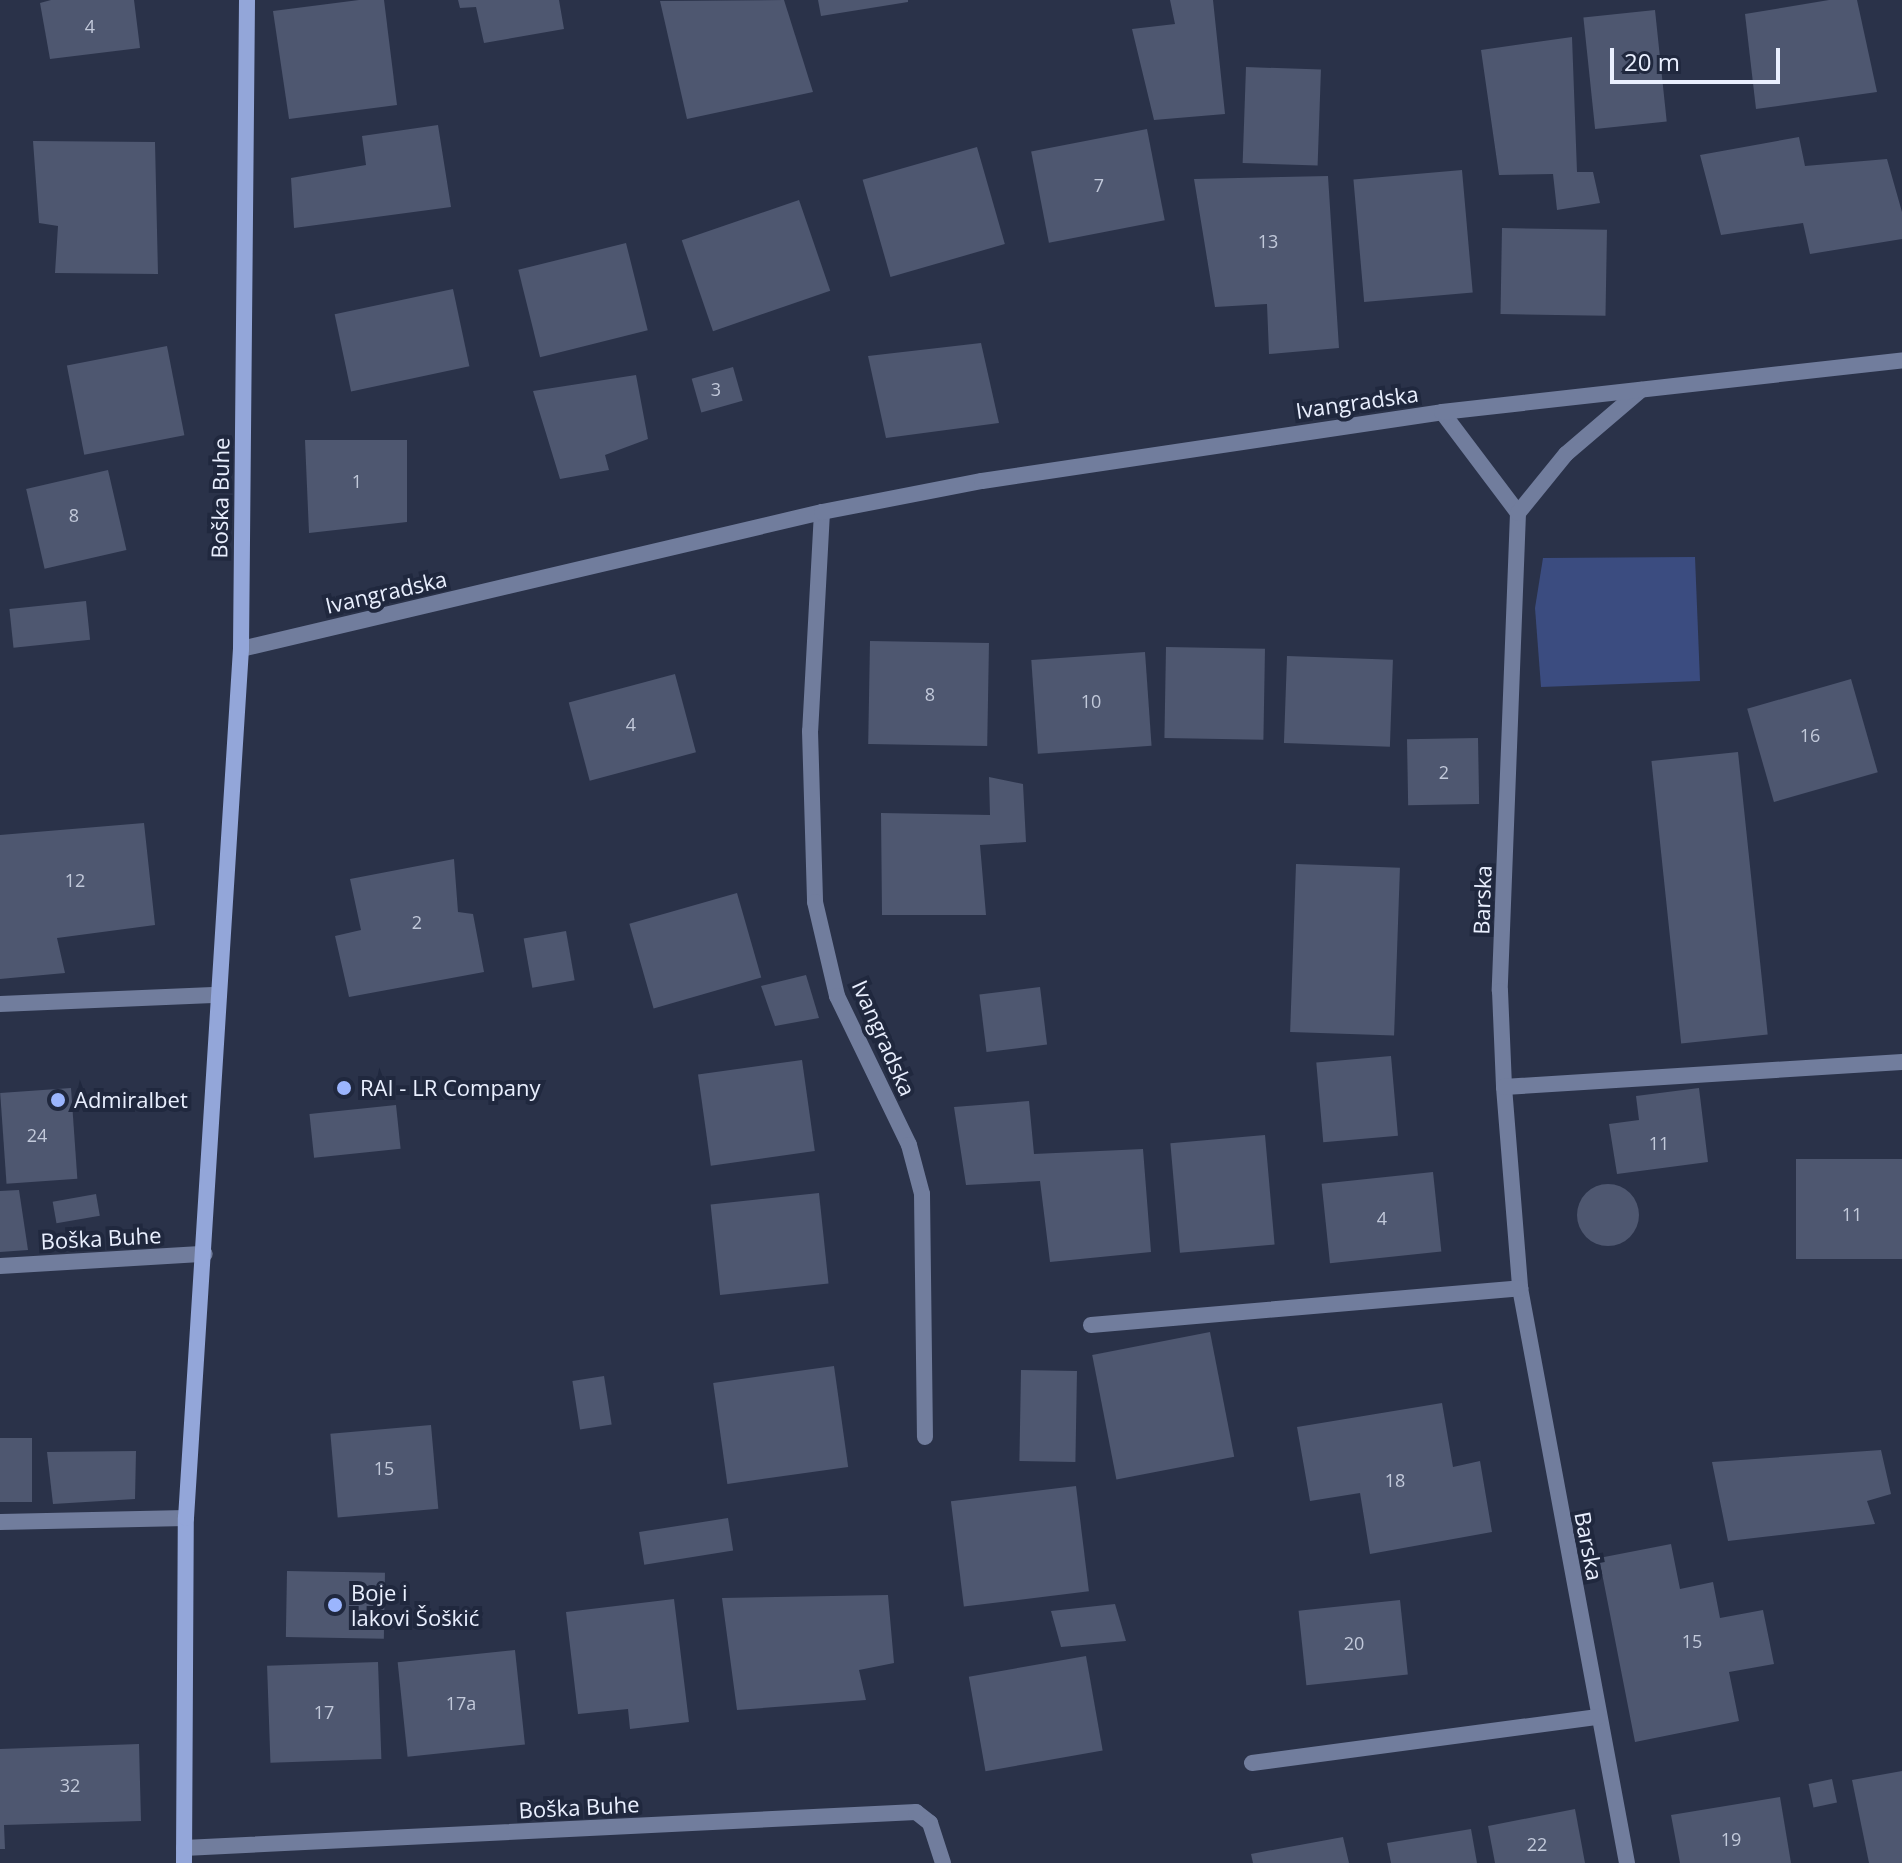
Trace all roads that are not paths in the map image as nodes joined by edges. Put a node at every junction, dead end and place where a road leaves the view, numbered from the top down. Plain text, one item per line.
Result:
1 (247, 0) edge
2 (1902, 360) edge
3 (1644, 388) junction
4 (1442, 412) junction
5 (822, 512) junction
6 (1518, 513) junction
7 (241, 649) junction
8 (219, 995) junction
9 (0, 1004) edge
10 (1902, 1062) edge
11 (1504, 1087) junction
12 (205, 1254) junction
13 (0, 1266) edge
14 (1520, 1288) junction
15 (1091, 1325) dead end
16 (925, 1437) dead end
17 (186, 1518) junction
18 (0, 1522) edge
19 (1598, 1717) junction
20 (1252, 1763) dead end
21 (184, 1855) edge
22 (943, 1863) edge
23 (1627, 1863) edge

1 - 7 street, Boška Buhe
2 - 3 street, Ivangradska
3 - 4 street, Ivangradska
3 - 6 street
4 - 5 street, Ivangradska
4 - 6 street
5 - 7 street, Ivangradska
5 - 16 street, Ivangradska
6 - 11 street, Barska
7 - 8 street, Boška Buhe
8 - 9 street
8 - 12 street, Boška Buhe
10 - 11 street
11 - 14 street, Barska
12 - 13 street, Boška Buhe
12 - 17 street, Boška Buhe
14 - 15 street
14 - 19 street, Barska
17 - 18 street
17 - 21 street, Boška Buhe
19 - 20 street
19 - 23 street, Barska
21 - 22 street, Boška Buhe

